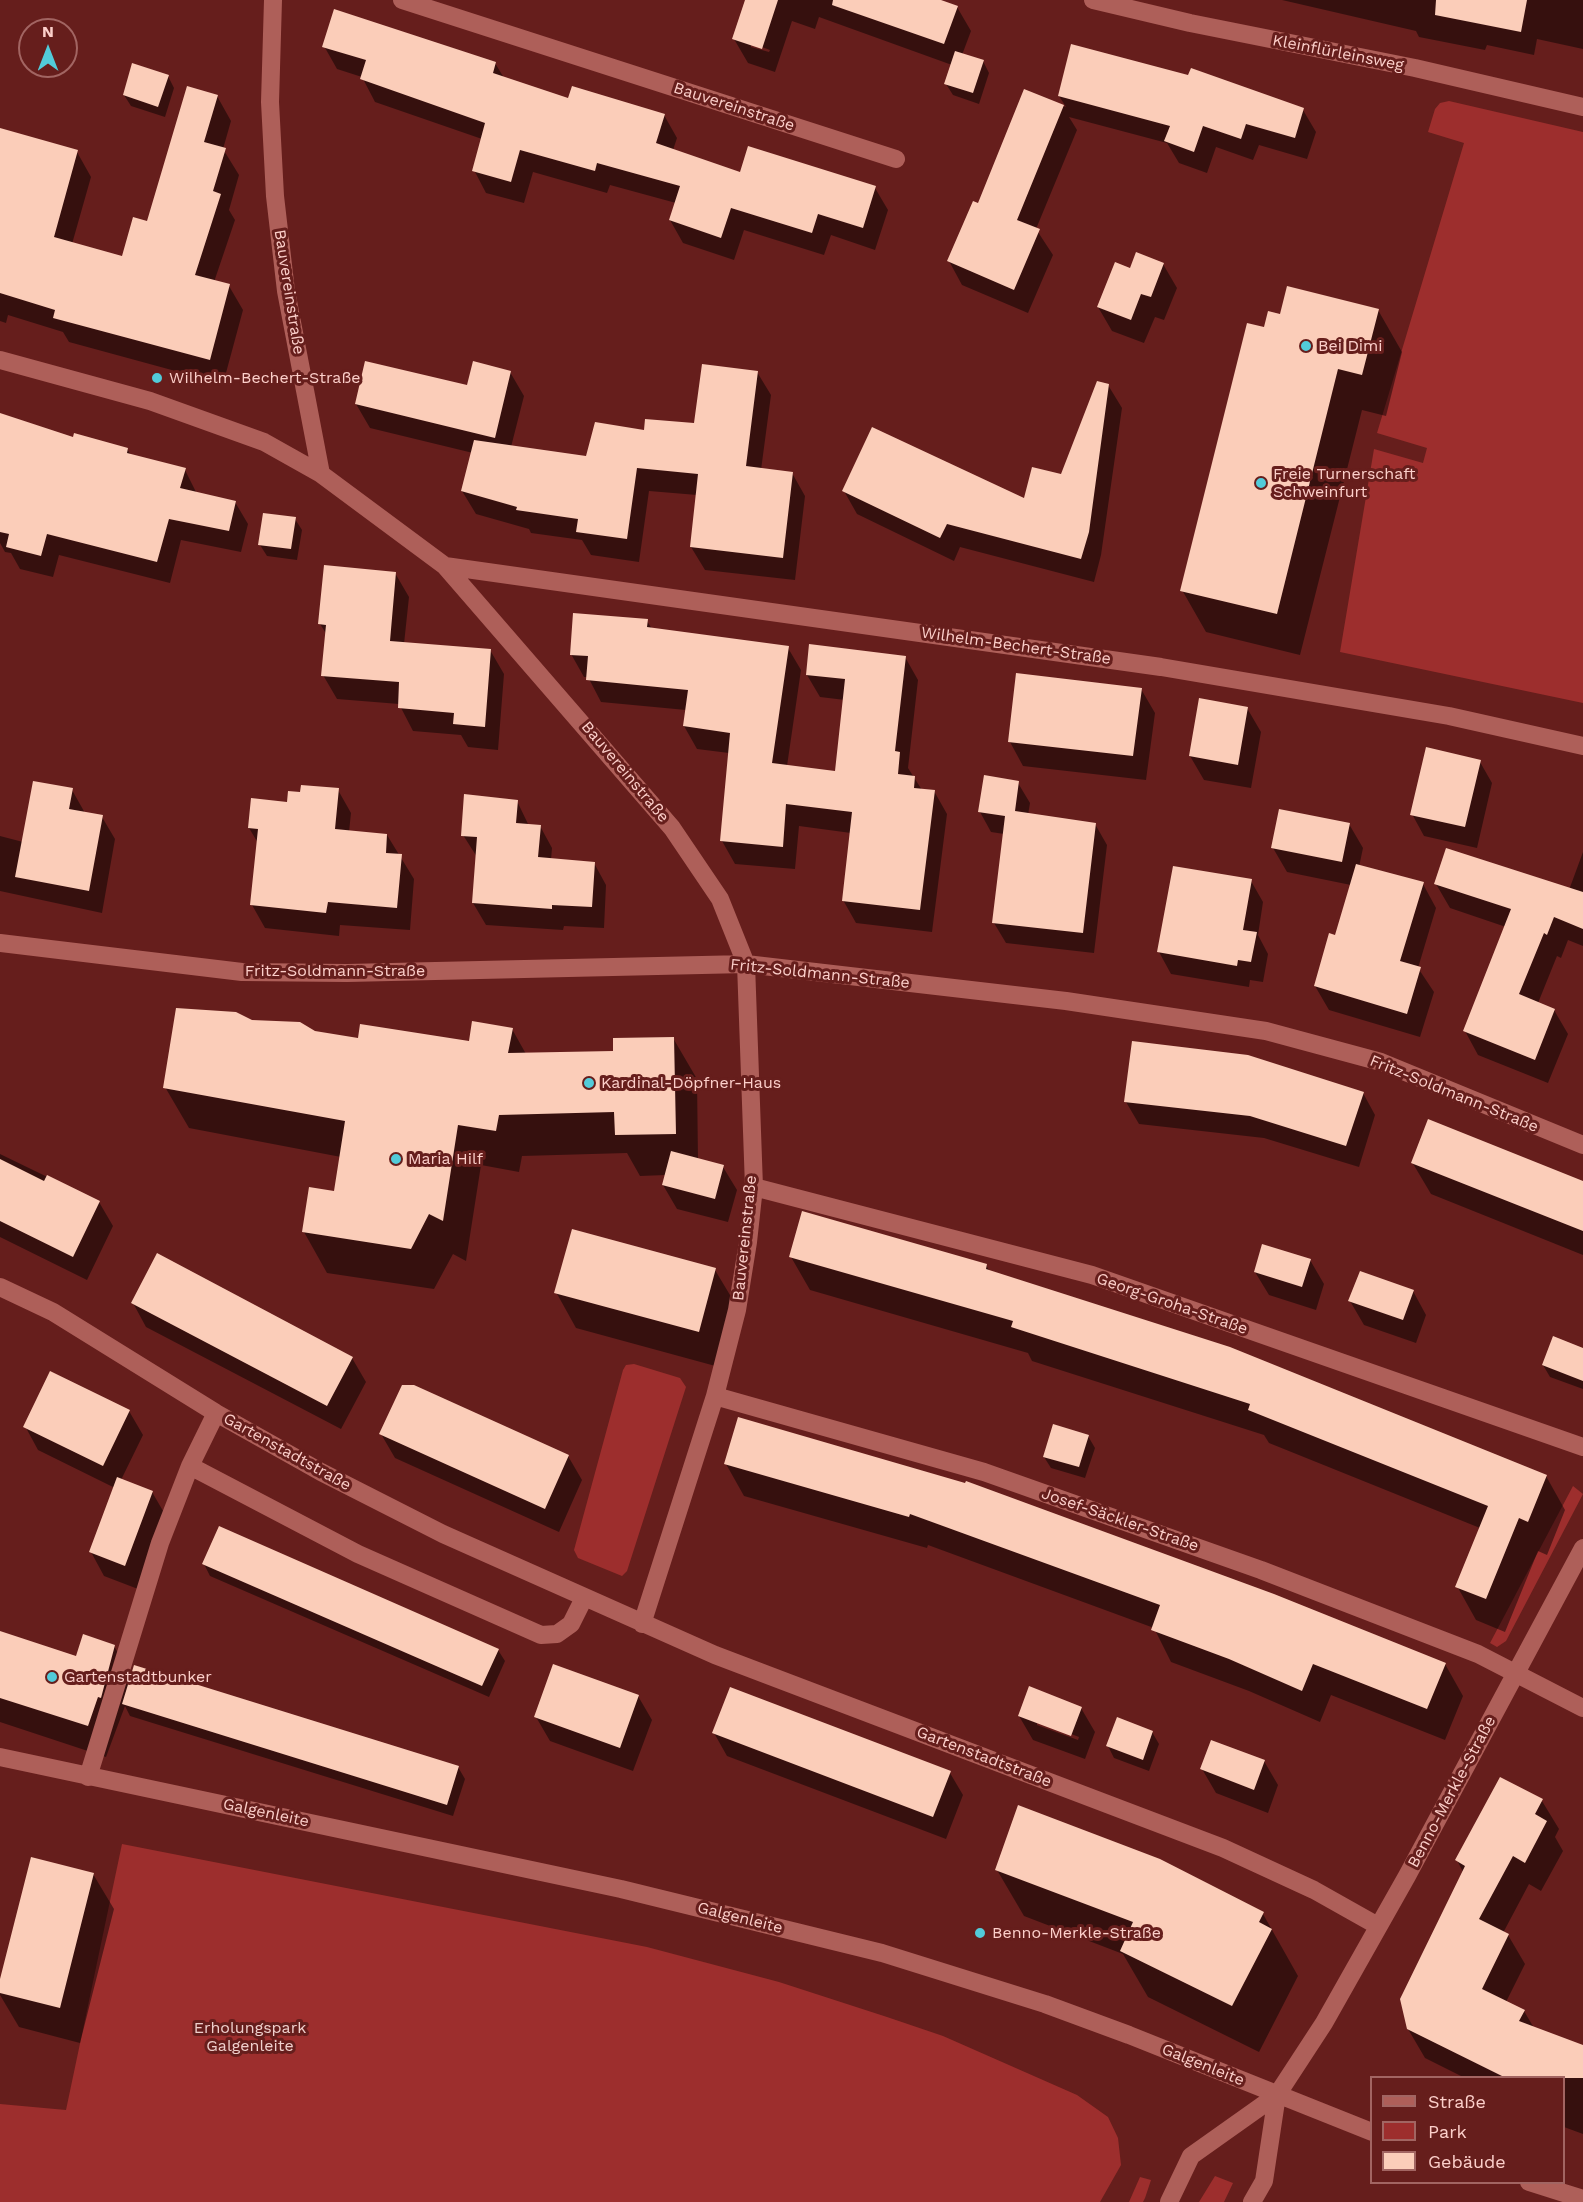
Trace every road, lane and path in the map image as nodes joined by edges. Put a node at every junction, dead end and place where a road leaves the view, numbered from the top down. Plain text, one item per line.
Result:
1 (273, 0) edge
2 (402, 0) edge
3 (1093, 0) edge
4 (1583, 108) edge
5 (896, 159) dead end
6 (0, 360) edge
7 (321, 474) junction
8 (445, 566) junction
9 (1583, 746) edge
10 (0, 944) edge
11 (746, 963) junction
12 (1583, 1145) edge
13 (754, 1187) junction
14 (0, 1287) edge
15 (715, 1396) junction
16 (216, 1413) junction
17 (1583, 1447) edge
18 (190, 1466) junction
19 (1583, 1548) edge
20 (584, 1598) junction
21 (642, 1624) junction
22 (1515, 1672) junction
23 (1583, 1708) edge
24 (0, 1757) edge
25 (88, 1777) junction
26 (1378, 1926) junction
27 (1278, 2095) junction
28 (1370, 2132) edge
29 (1535, 2184) edge
30 (1583, 2199) edge
31 (1169, 2202) edge
32 (1252, 2202) edge

1 - 7 street, Bauvereinstraße
2 - 5 street, Bauvereinstraße
3 - 4 street, Kleinflürleinsweg
6 - 7 street
7 - 8 street, Bauvereinstraße
8 - 9 street, Wilhelm-Bechert-Straße
8 - 11 street, Bauvereinstraße
10 - 11 street, Fritz-Soldmann-Straße
11 - 12 street, Fritz-Soldmann-Straße
11 - 13 street, Bauvereinstraße
13 - 15 street, Bauvereinstraße
13 - 17 street, Georg-Groha-Straße
14 - 16 street, Gartenstadtstraße
15 - 21 street, Bauvereinstraße
15 - 22 street, Josef-Säckler-Straße
16 - 18 street
16 - 20 street, Gartenstadtstraße
18 - 20 street
18 - 25 street
19 - 22 street, Benno-Merkle-Straße
20 - 21 street, Gartenstadtstraße
21 - 26 street, Gartenstadtstraße
22 - 23 street, Josef-Säckler-Straße
22 - 26 street, Benno-Merkle-Straße
24 - 25 street, Galgenleite
25 - 27 street, Galgenleite
26 - 27 street, Benno-Merkle-Straße
27 - 28 street, Galgenleite
27 - 31 street
27 - 32 street
29 - 30 street

